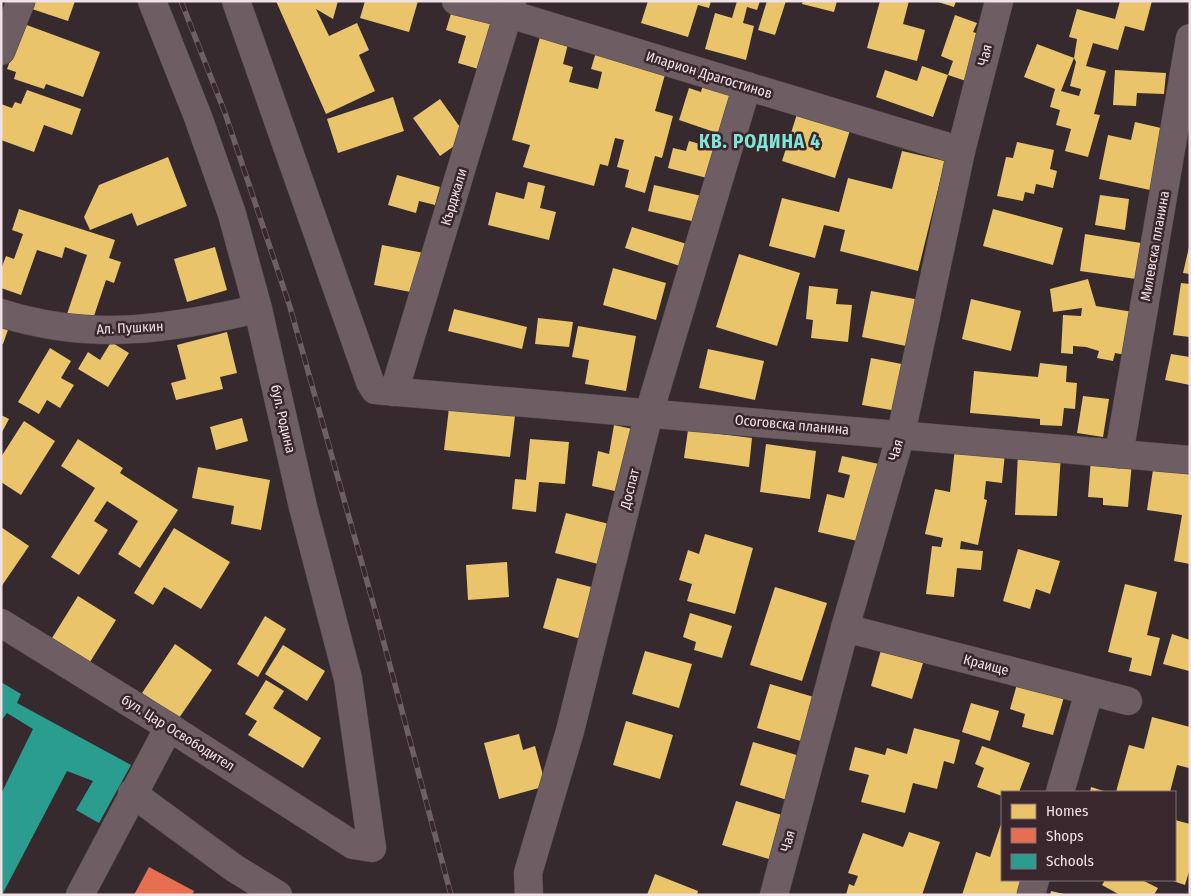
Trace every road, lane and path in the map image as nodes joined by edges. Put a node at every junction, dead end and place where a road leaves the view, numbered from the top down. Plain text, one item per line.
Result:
1 (21, 1) edge
2 (152, 1) edge
3 (236, 1) edge
4 (456, 1) edge
5 (999, 1) edge
6 (511, 8) edge
7 (1190, 38) edge
8 (1, 51) edge
9 (747, 86) junction
10 (961, 151) junction
11 (258, 309) junction
12 (1, 313) edge
13 (394, 392) junction
14 (650, 413) junction
15 (901, 434) junction
16 (1119, 454) junction
17 (1190, 460) edge
18 (1, 623) edge
19 (845, 628) junction
20 (1089, 692) junction
21 (1128, 701) dead end
22 (168, 726) junction
23 (1060, 791) edge
24 (132, 793) junction
25 (362, 847) joint
26 (1035, 881) edge
27 (240, 885) edge
28 (80, 895) edge
29 (278, 895) edge
30 (529, 895) edge
31 (774, 895) edge
32 (1031, 895) edge

1 - 8 street
2 - 11 street, бул. Родина
3 - 13 street, Осоговска планина
4 - 6 street, Иларион Драгостинов
5 - 10 street, Чая
6 - 9 street, Иларион Драгостинов
6 - 13 street, Кърджали
7 - 16 street, Милевска планина
9 - 10 street, Иларион Драгостинов
9 - 14 street, Доспат
10 - 15 street, Чая
11 - 12 street, Ал. Пушкин
11 - 25 street, бул. Родина
13 - 14 street, Осоговска планина
14 - 15 street, Осоговска планина
14 - 30 street, Доспат
15 - 16 street, Осоговска планина
15 - 19 street, Чая
16 - 17 street, Осоговска планина
18 - 22 street, бул. Цар Освободител
19 - 20 street, Краище
19 - 31 street, Чая
20 - 21 street, Краище
20 - 23 street
22 - 24 street
22 - 25 street, бул. Цар Освободител
24 - 27 street
24 - 28 street
26 - 32 street
27 - 29 street

